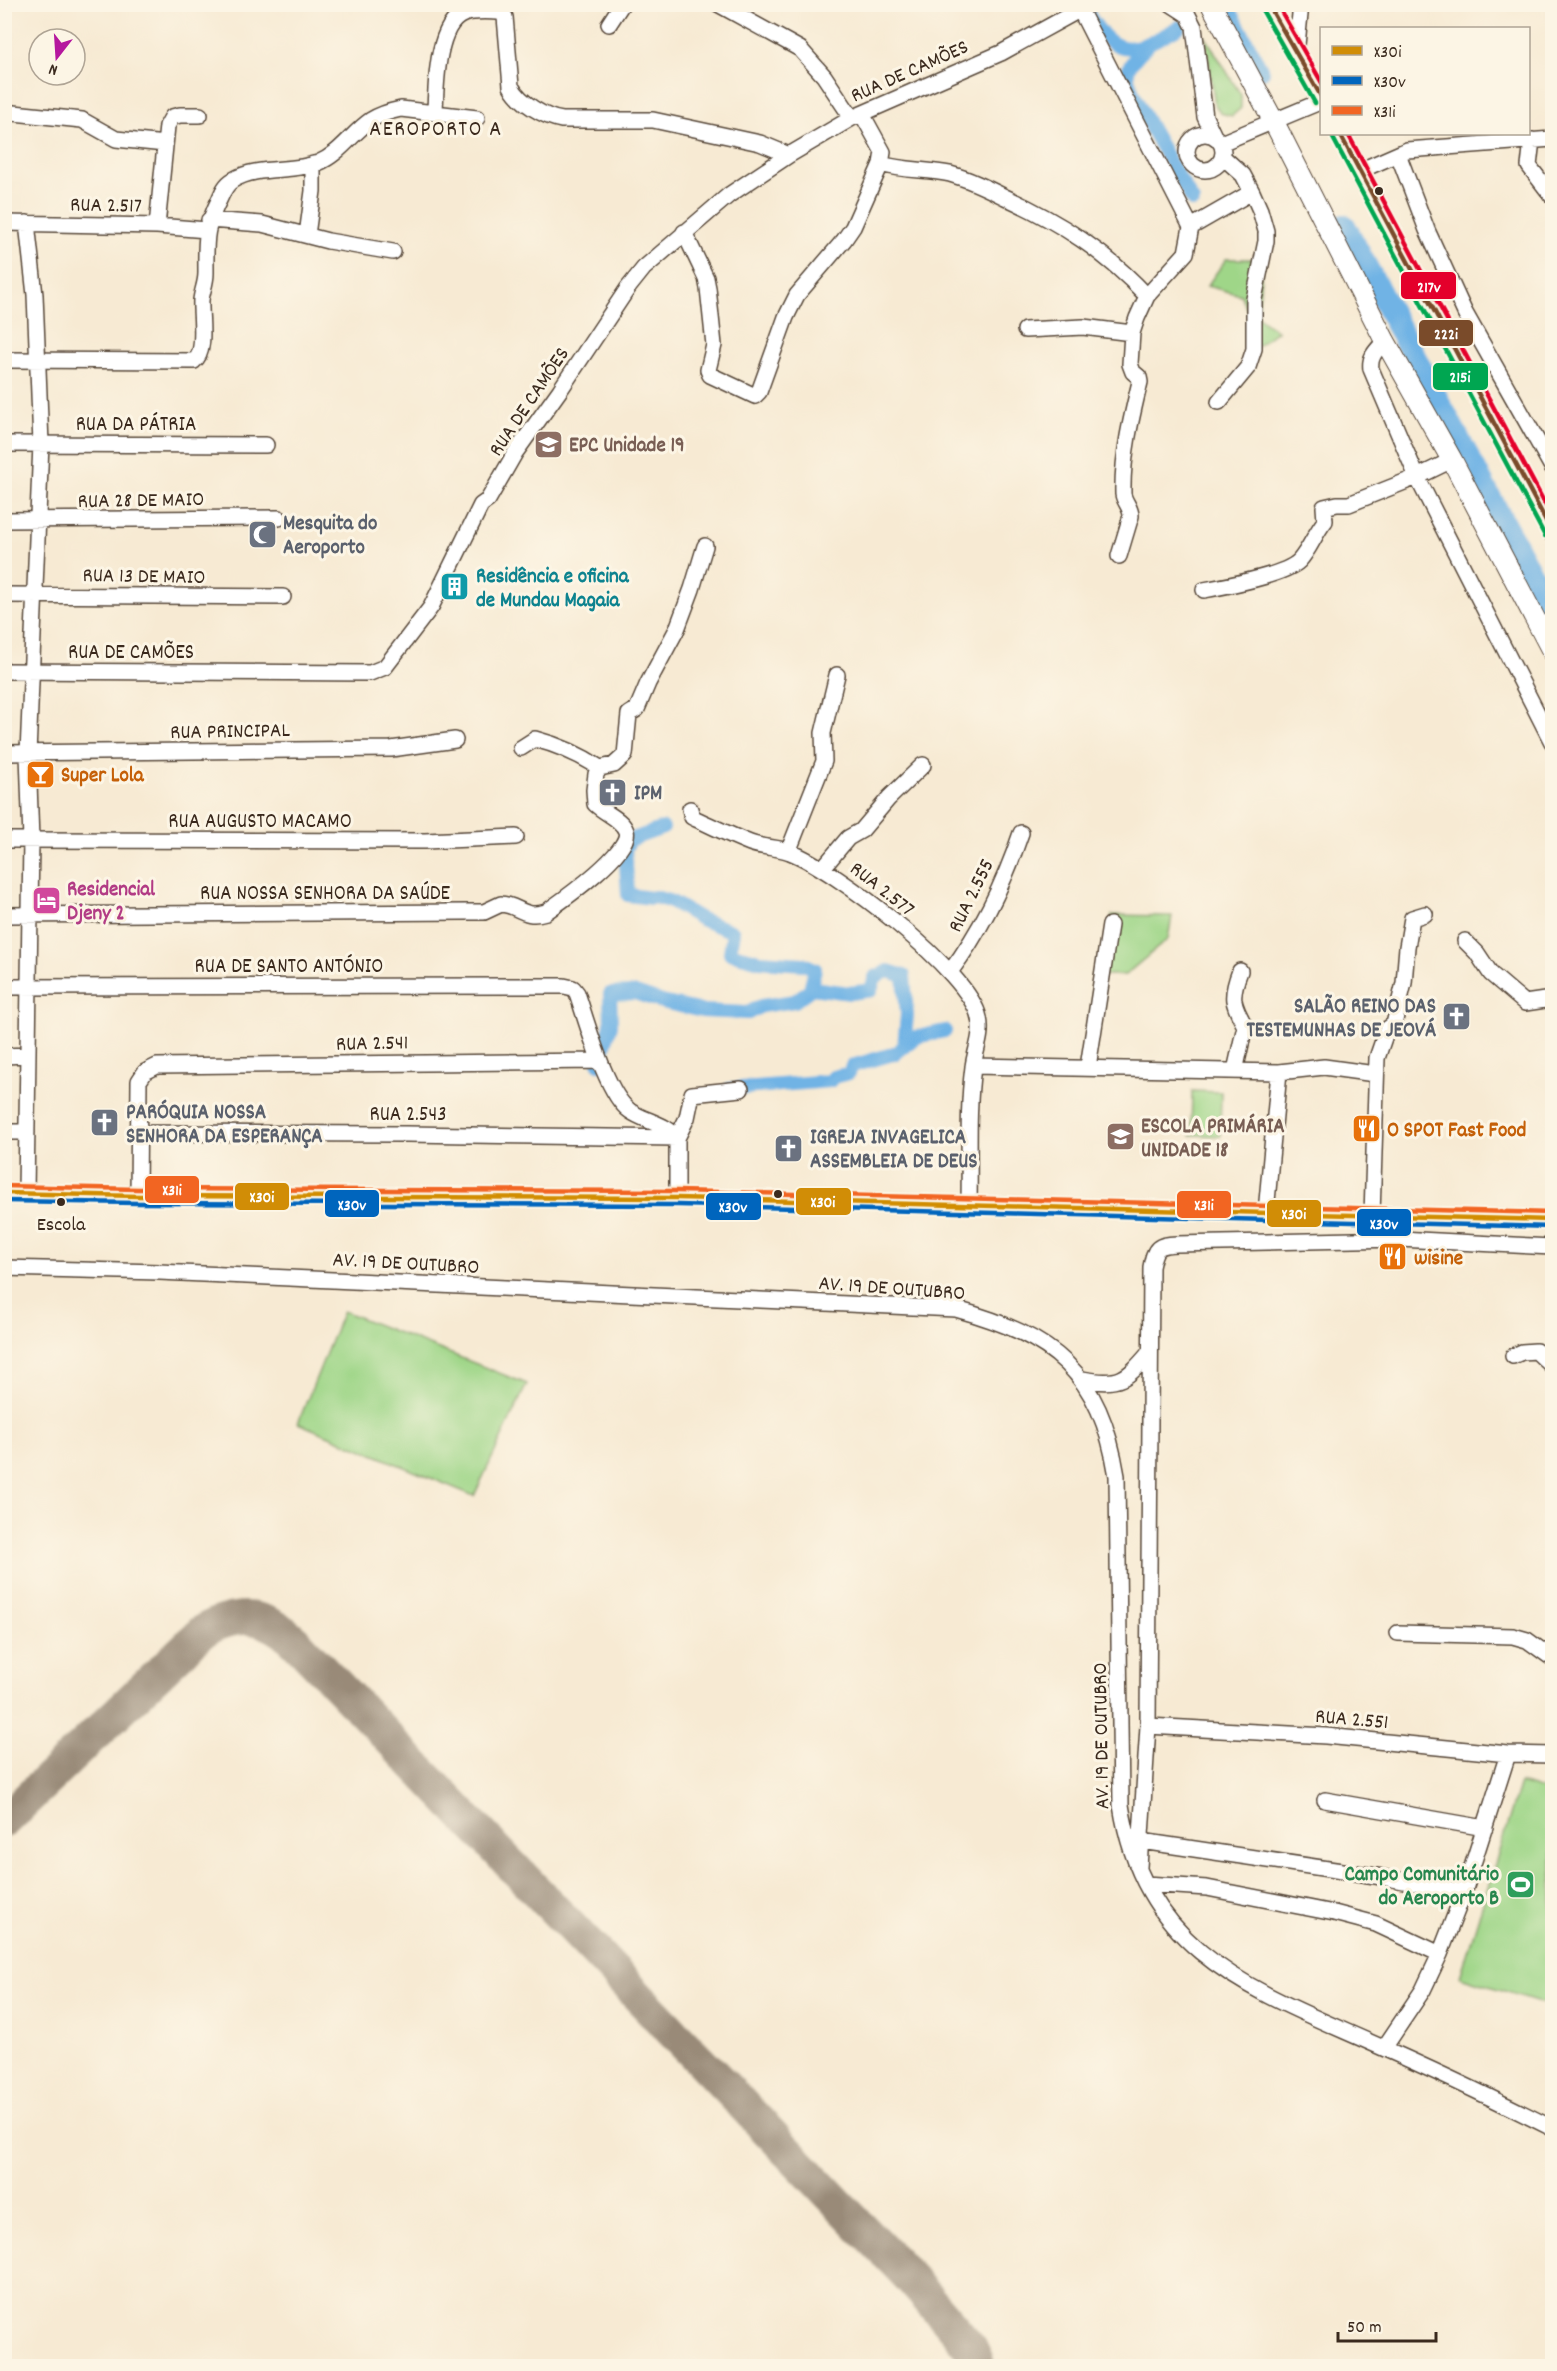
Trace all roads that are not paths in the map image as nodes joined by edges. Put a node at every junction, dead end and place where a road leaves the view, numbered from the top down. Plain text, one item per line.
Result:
1 (622, 4) edge
2 (718, 4) edge
3 (1171, 4) edge
4 (1210, 4) edge
5 (1268, 4) edge
6 (1301, 4) edge
7 (1082, 6) edge
8 (481, 8) edge
9 (609, 24) dead end
10 (1296, 56) junction
11 (1320, 97) edge
12 (1320, 101) edge
13 (4, 112) edge
14 (435, 112) junction
15 (200, 115) dead end
16 (857, 116) junction
17 (477, 118) dead end
18 (1274, 122) junction
19 (1341, 135) edge
20 (1552, 139) edge
21 (1532, 140) junction
22 (165, 144) junction
23 (1219, 145) junction
24 (1398, 153) junction
25 (789, 155) junction
26 (313, 164) junction
27 (881, 164) junction
28 (1359, 171) junction
29 (1252, 192) junction
30 (1552, 196) edge
31 (4, 223) edge
32 (27, 223) junction
33 (208, 225) junction
34 (157, 226) junction
35 (1191, 227) junction
36 (684, 232) junction
37 (307, 235) junction
38 (393, 252) dead end
39 (1148, 296) junction
40 (1025, 330) dead end
41 (1132, 333) junction
42 (1385, 341) junction
43 (4, 360) edge
44 (38, 360) junction
45 (1219, 402) dead end
46 (4, 444) edge
47 (41, 444) junction
48 (267, 445) dead end
49 (1452, 460) junction
50 (1552, 467) edge
51 (1417, 477) junction
52 (279, 518) dead end
53 (4, 520) edge
54 (38, 521) junction
55 (1552, 532) edge
56 (705, 546) dead end
57 (1119, 556) dead end
58 (1204, 590) dead end
59 (4, 595) edge
60 (36, 595) junction
61 (283, 597) dead end
62 (1552, 651) edge
63 (4, 671) edge
64 (33, 672) junction
65 (837, 675) dead end
66 (455, 740) dead end
67 (1552, 742) edge
68 (521, 748) dead end
69 (4, 753) edge
70 (28, 754) junction
71 (923, 765) dead end
72 (600, 768) junction
73 (690, 809) dead end
74 (1021, 833) dead end
75 (516, 837) dead end
76 (4, 840) edge
77 (31, 840) junction
78 (790, 852) junction
79 (822, 869) junction
80 (1425, 914) dead end
81 (4, 915) edge
82 (30, 915) junction
83 (1110, 925) dead end
84 (1465, 941) dead end
85 (1240, 971) dead end
86 (950, 972) junction
87 (4, 987) edge
88 (28, 987) junction
89 (1552, 999) edge
90 (27, 1055) junction
91 (4, 1056) edge
92 (600, 1061) junction
93 (973, 1066) junction
94 (1088, 1067) junction
95 (1235, 1071) junction
96 (1279, 1071) junction
97 (1375, 1074) junction
98 (741, 1089) dead end
99 (4, 1132) edge
100 (27, 1132) junction
101 (138, 1133) junction
102 (677, 1138) junction
103 (4, 1193) edge
104 (26, 1193) junction
105 (138, 1196) junction
106 (677, 1198) junction
107 (969, 1204) junction
108 (1266, 1212) junction
109 (1372, 1215) junction
110 (1552, 1220) edge
111 (1552, 1247) edge
112 (4, 1268) edge
113 (1150, 1352) junction
114 (1514, 1356) dead end
115 (1552, 1366) edge
116 (1082, 1378) junction
117 (1398, 1633) dead end
118 (1552, 1658) edge
119 (1148, 1726) junction
120 (1508, 1754) junction
121 (1552, 1755) edge
122 (1325, 1800) dead end
123 (1485, 1828) junction
124 (1141, 1841) junction
125 (1142, 1877) junction
126 (1464, 1892) junction
127 (1440, 1954) junction
128 (1384, 2048) junction
129 (1552, 2128) edge

1 - 9 street
2 - 16 street
3 - 23 street
4 - 18 main road
5 - 10 main road
6 - 10 street
7 - 16 street, RUA DE CAMÕES
7 - 35 street
8 - 14 street
8 - 25 street
10 - 11 main road
12 - 18 street
13 - 22 street
14 - 17 street
14 - 26 street
15 - 22 street
16 - 25 street, RUA DE CAMÕES
16 - 27 street
18 - 23 street
18 - 42 main road
19 - 28 main road
20 - 21 street
21 - 24 street
21 - 30 street
22 - 34 street
23 - 29 street
24 - 28 street
24 - 50 street
25 - 36 street, RUA DE CAMÕES
26 - 33 street
26 - 37 street
27 - 36 street
27 - 39 street
28 - 55 main road
29 - 35 street
29 - 45 street
31 - 32 street, RUA 2.517
32 - 34 street, RUA 2.517
32 - 44 street
33 - 34 street, RUA 2.517
33 - 37 street, RUA 2.517
33 - 44 street
35 - 39 street
36 - 64 street, RUA DE CAMÕES
37 - 38 street, RUA 2.517
39 - 41 street
40 - 41 street
41 - 57 street
42 - 49 main road
42 - 51 street
43 - 44 street
44 - 47 street
46 - 47 street, RUA DA PÁTRIA
47 - 48 street, RUA DA PÁTRIA
47 - 54 street
49 - 51 street
49 - 62 main road
51 - 58 street
51 - 67 street
52 - 54 street, RUA 28 DE MAIO
53 - 54 street, RUA 28 DE MAIO
54 - 60 street
56 - 72 street
59 - 60 street, RUA 13 DE MAIO
60 - 61 street, RUA 13 DE MAIO
60 - 64 street
63 - 64 street, RUA DE CAMÕES
64 - 70 street
65 - 78 street
66 - 70 street, RUA PRINCIPAL
68 - 72 street
69 - 70 street, RUA PRINCIPAL
70 - 77 street
71 - 79 street
72 - 82 street, RUA NOSSA SENHORA DA SAÚDE
73 - 78 street, RUA 2.577
74 - 86 street, RUA 2.555
75 - 77 street, RUA AUGUSTO MACAMO
76 - 77 street, RUA AUGUSTO MACAMO
77 - 82 street
78 - 79 street, RUA 2.577
79 - 86 street, RUA 2.577
80 - 97 street
81 - 82 street, RUA NOSSA SENHORA DA SAÚDE
82 - 88 street
83 - 94 street
84 - 89 street
85 - 95 street
86 - 93 street, RUA 2.577
87 - 88 street, RUA DE SANTO ANTÓNIO
88 - 90 street
88 - 92 street, RUA DE SANTO ANTÓNIO
90 - 91 street
90 - 100 street
92 - 101 street, RUA 2.541
92 - 102 street
93 - 94 street
93 - 107 street, RUA 2.577
94 - 95 street
95 - 96 street
96 - 97 street
96 - 108 street
97 - 109 street
98 - 102 street
99 - 100 street
100 - 104 street
101 - 102 street, RUA 2.543
101 - 105 street
102 - 106 street
103 - 104 street
104 - 105 street
105 - 106 street
106 - 107 street
107 - 108 street
108 - 109 street
109 - 110 street
111 - 113 street
112 - 116 street, AV. 19 DE OUTUBRO
113 - 116 street
113 - 119 street
114 - 115 street
116 - 125 street, AV. 19 DE OUTUBRO
117 - 118 street
119 - 120 street, RUA 2.551
119 - 124 street
120 - 121 street, RUA 2.551
120 - 123 street
122 - 123 street
123 - 126 street
124 - 125 street
124 - 126 street
125 - 127 street
125 - 128 street, AV. 19 DE OUTUBRO
126 - 127 street
127 - 128 street
128 - 129 street, AV. 19 DE OUTUBRO

